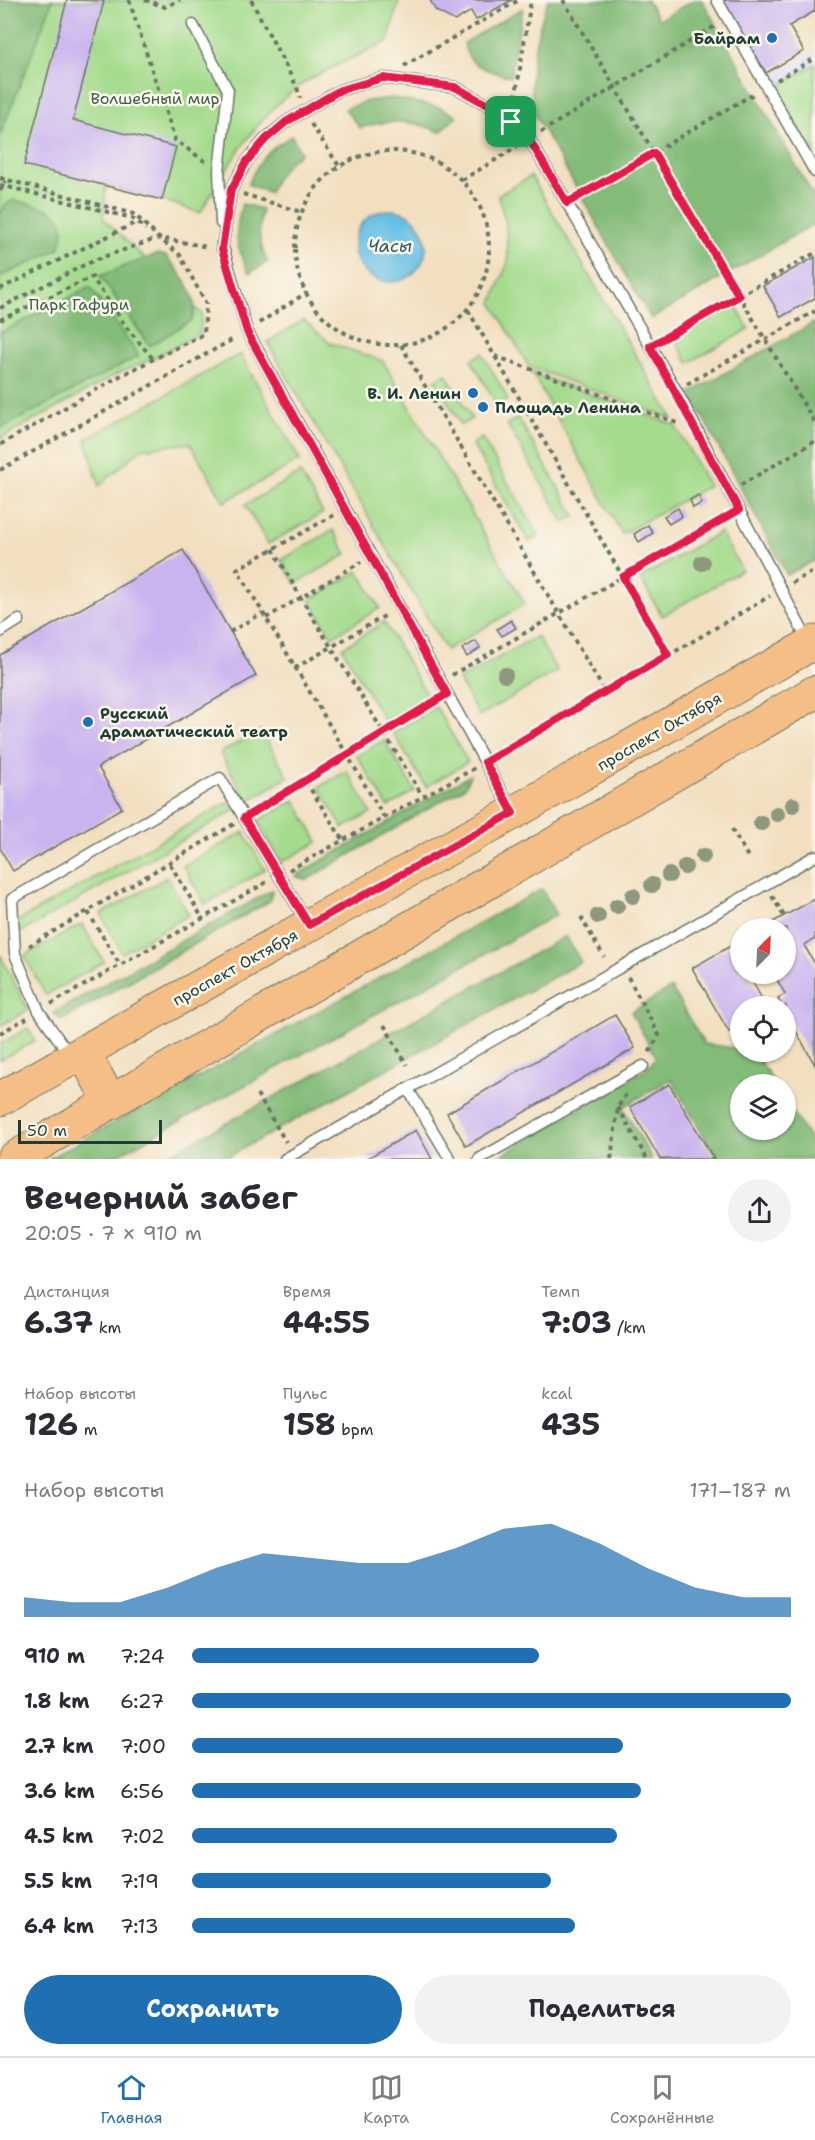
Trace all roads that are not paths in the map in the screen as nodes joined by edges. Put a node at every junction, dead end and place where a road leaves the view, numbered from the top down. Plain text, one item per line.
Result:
1 (717, 0) edge
2 (193, 26) dead end
3 (815, 172) edge
4 (222, 249) junction
5 (19, 620) dead end
6 (0, 632) edge
7 (813, 643) edge
8 (815, 692) edge
9 (513, 813) junction
10 (815, 856) edge
11 (309, 925) junction
12 (77, 1056) junction
13 (643, 1066) dead end
14 (408, 1089) junction
15 (0, 1099) edge
16 (111, 1103) junction
17 (13, 1159) edge
18 (285, 1159) edge
19 (450, 1159) edge
20 (478, 1159) edge

1 - 3 lane
2 - 4 lane
4 - 7 lane
4 - 9 lane
5 - 6 lane
7 - 9 main road, проспект Октября
8 - 16 main road
9 - 11 main road, проспект Октября
10 - 14 lane
11 - 12 main road, проспект Октября
11 - 12 lane
12 - 15 main road, проспект Октября
12 - 16 main road
13 - 20 lane
14 - 18 lane
14 - 19 lane
16 - 17 main road

